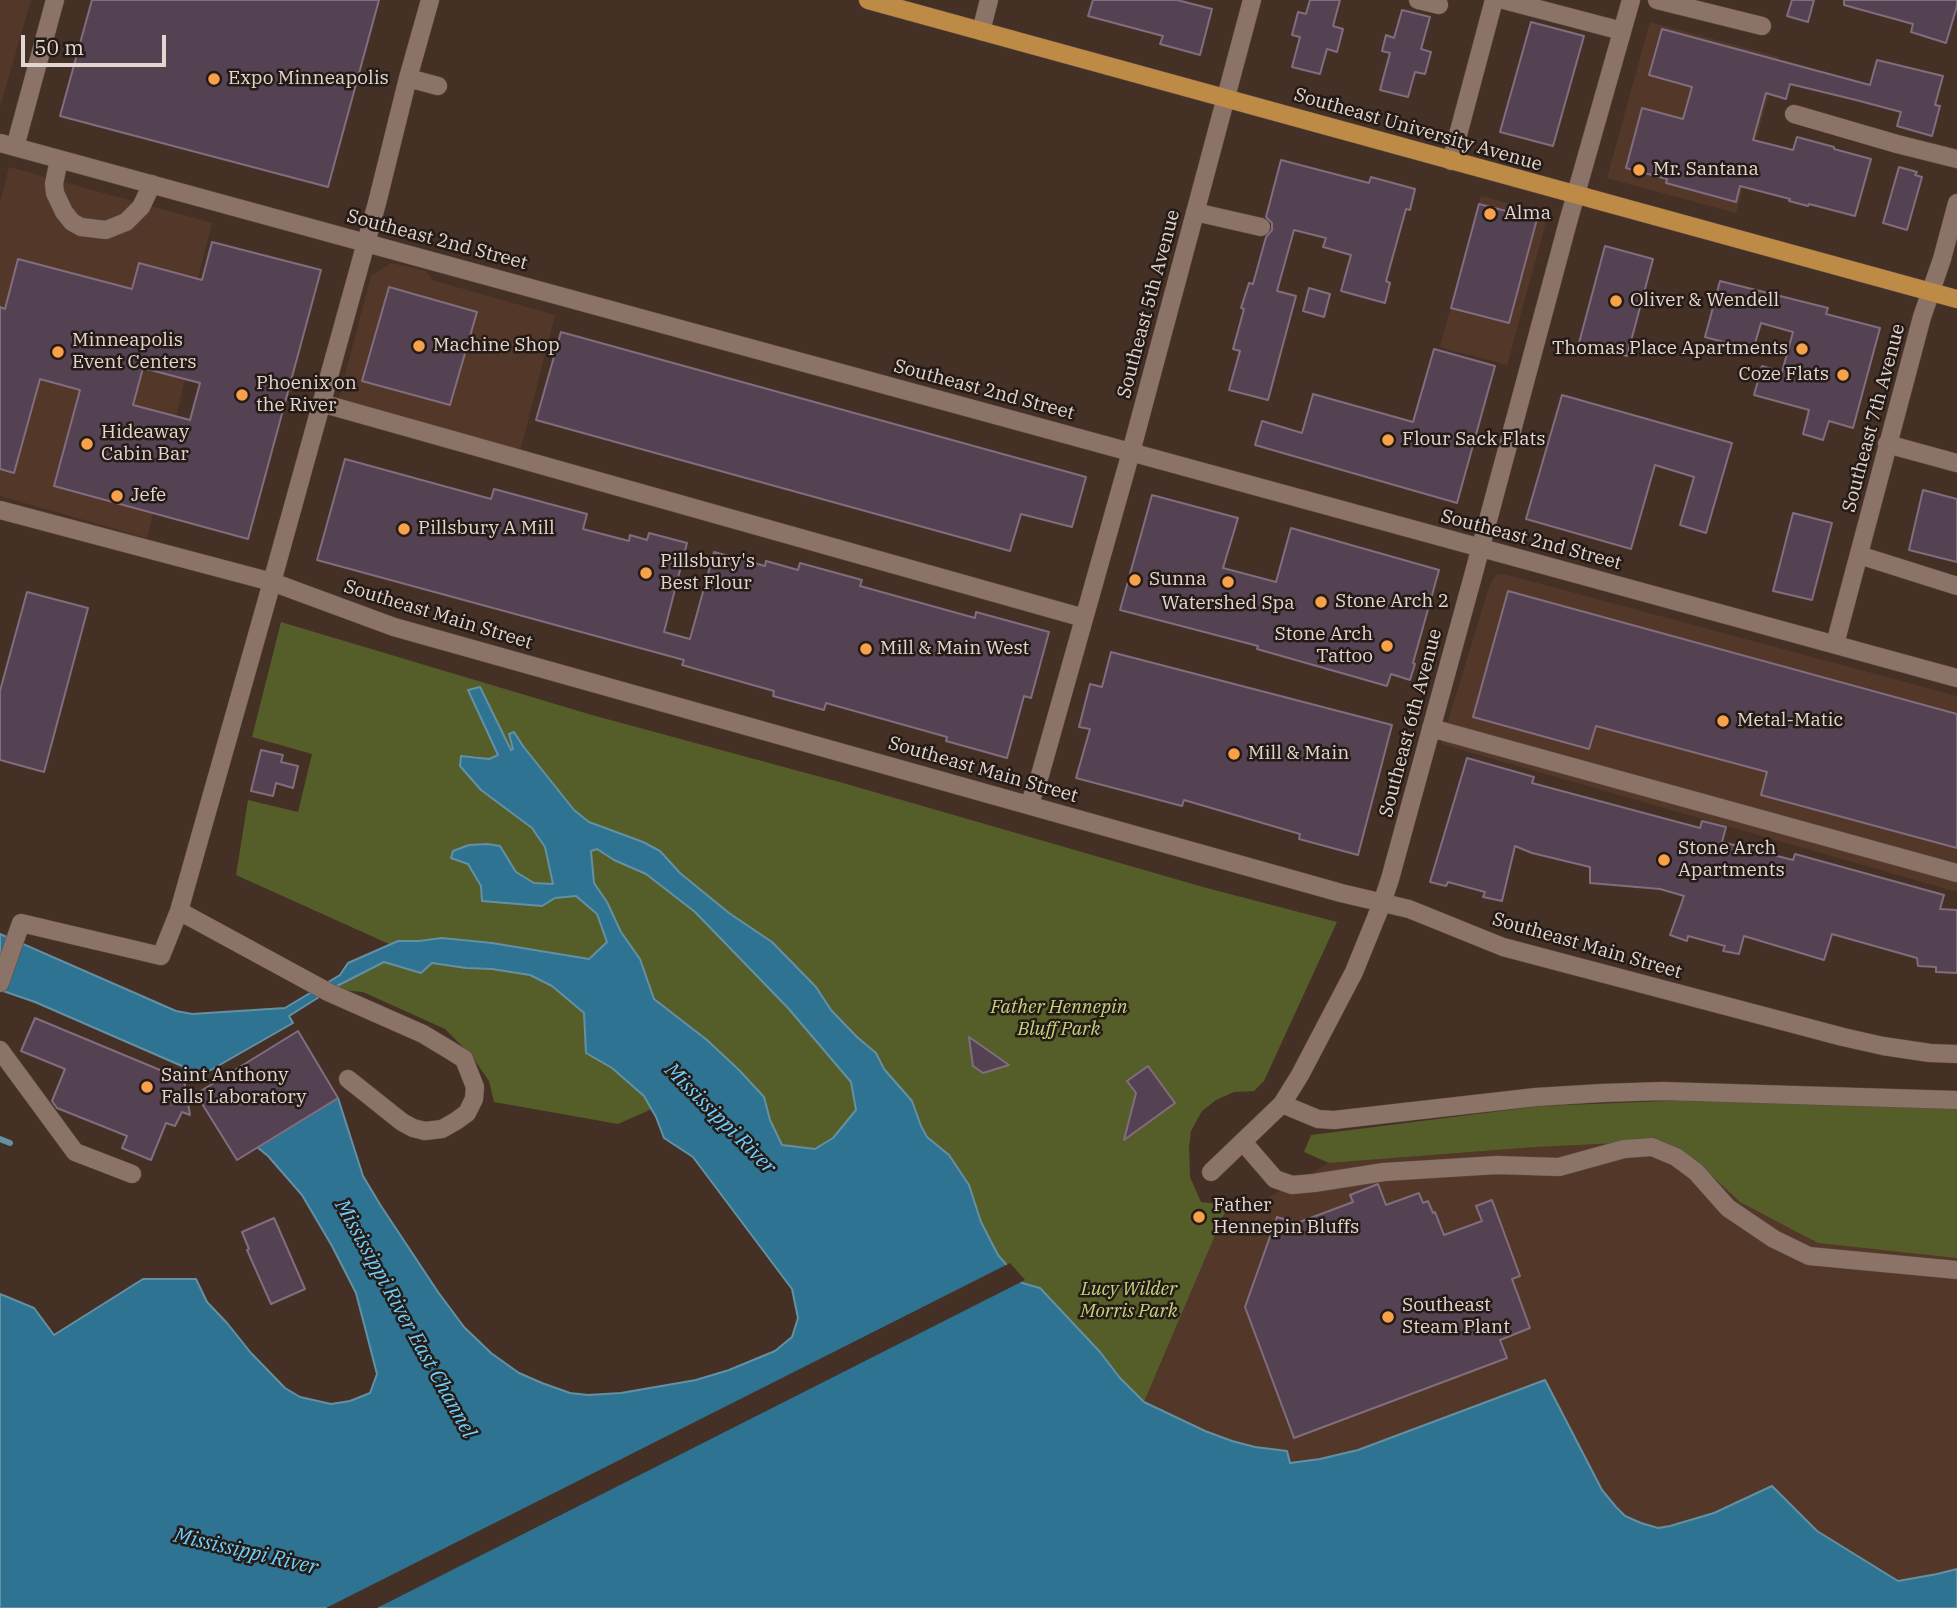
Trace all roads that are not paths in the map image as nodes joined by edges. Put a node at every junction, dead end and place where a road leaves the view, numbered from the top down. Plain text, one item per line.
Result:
1 (55, 0) edge
2 (430, 0) edge
3 (868, 0) edge
4 (989, 0) edge
5 (1252, 0) edge
6 (1418, 0) edge
7 (1494, 0) edge
8 (1504, 0) edge
9 (1631, 0) edge
10 (1657, 0) edge
11 (1439, 5) dead end
12 (1762, 26) dead end
13 (981, 31) junction
14 (1622, 31) junction
15 (408, 78) junction
16 (438, 86) dead end
17 (1226, 98) junction
18 (1794, 114) dead end
19 (7, 145) edge
20 (59, 159) junction
21 (1957, 159) edge
22 (1451, 162) junction
23 (152, 184) junction
24 (1576, 195) junction
25 (1957, 203) edge
26 (1195, 212) junction
27 (1261, 227) dead end
28 (366, 242) junction
29 (1930, 292) junction
30 (1957, 299) edge
31 (321, 403) junction
32 (1887, 444) junction
33 (1132, 452) junction
34 (1957, 463) edge
35 (0, 510) edge
36 (1480, 548) junction
37 (1859, 555) junction
38 (272, 582) junction
39 (1957, 586) edge
40 (1084, 618) junction
41 (1835, 644) junction
42 (1957, 678) edge
43 (1431, 728) junction
44 (1029, 804) junction
45 (1957, 873) edge
46 (1382, 903) junction
47 (179, 911) junction
48 (0, 983) edge
49 (0, 1050) edge
50 (1957, 1054) edge
51 (348, 1079) dead end
52 (1957, 1100) edge
53 (1282, 1104) junction
54 (1243, 1142) junction
55 (1211, 1172) dead end
56 (132, 1174) dead end
57 (1957, 1270) edge

1 - 19 street
2 - 15 street
3 - 13 main road, Southeast University Avenue
4 - 13 street
5 - 17 street, Southeast 5th Avenue
6 - 11 street
7 - 22 street
8 - 14 street
9 - 14 street, Southeast 6th Avenue
10 - 12 street
13 - 17 main road, Southeast University Avenue
14 - 24 street, Southeast 6th Avenue
15 - 16 street
15 - 28 street
17 - 22 main road, Southeast University Avenue
17 - 26 street, Southeast 5th Avenue
18 - 21 street
19 - 20 street, Southeast 2nd Street
20 - 23 street, Southeast 2nd Street
20 - 23 street
22 - 24 main road, Southeast University Avenue
23 - 28 street, Southeast 2nd Street
24 - 29 main road, Southeast University Avenue
24 - 36 street, Southeast 6th Avenue
25 - 29 street, Southeast 7th Avenue
26 - 27 street
26 - 33 street, Southeast 5th Avenue
28 - 31 street
28 - 33 street, Southeast 2nd Street
29 - 30 main road, Southeast University Avenue
29 - 32 street, Southeast 7th Avenue
31 - 38 street
31 - 40 street
32 - 34 street
32 - 37 street, Southeast 7th Avenue
33 - 36 street, Southeast 2nd Street
33 - 40 street, Southeast 5th Avenue
35 - 38 street, Southeast Main Street
36 - 41 street, Southeast 2nd Street
36 - 43 street, Southeast 6th Avenue
37 - 39 street
37 - 41 street, Southeast 7th Avenue
38 - 44 street, Southeast Main Street
38 - 47 street
40 - 44 street, Southeast 5th Avenue
41 - 42 street, Southeast 2nd Street
43 - 45 street
43 - 46 street, Southeast 6th Avenue
44 - 46 street, Southeast Main Street
46 - 50 street, Southeast Main Street
46 - 53 street, Southeast 6th Avenue
47 - 48 street
47 - 51 street
49 - 56 street
52 - 53 street
53 - 54 street, Southeast 6th Avenue
54 - 55 street, Southeast 6th Avenue
54 - 57 street

